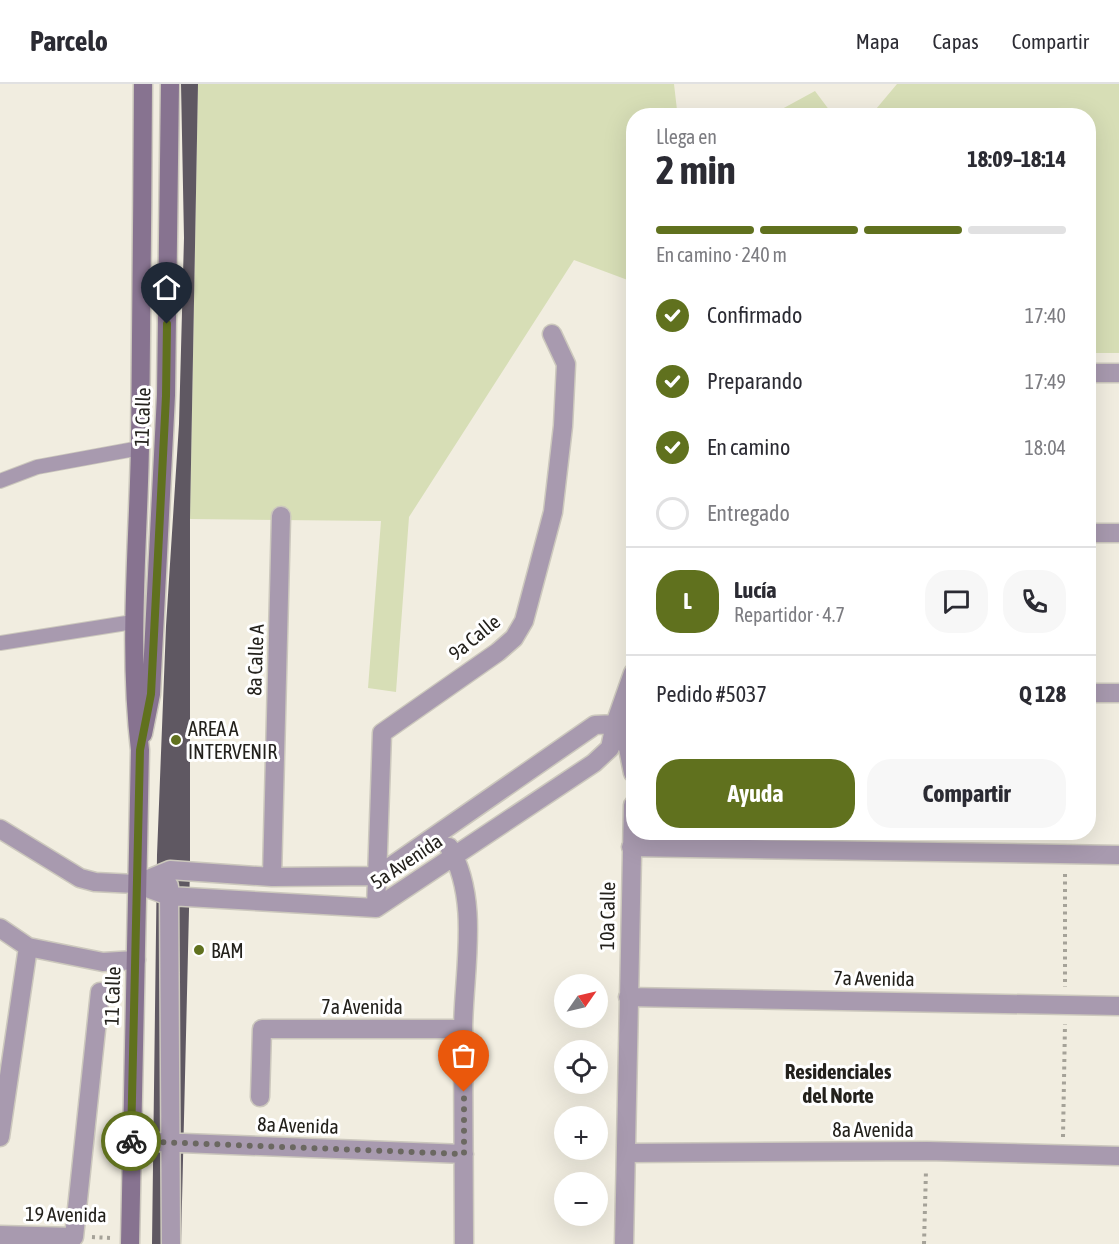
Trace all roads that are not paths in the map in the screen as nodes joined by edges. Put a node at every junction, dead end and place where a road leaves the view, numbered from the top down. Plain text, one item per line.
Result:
1 (143, 84) edge
2 (170, 84) edge
3 (552, 334) dead end
4 (1096, 373) edge
5 (1119, 373) edge
6 (140, 448) junction
7 (0, 481) edge
8 (281, 516) dead end
9 (1096, 533) edge
10 (1119, 533) edge
11 (133, 622) junction
12 (0, 643) edge
13 (626, 693) edge
14 (1096, 693) edge
15 (1119, 693) edge
16 (626, 713) edge
17 (615, 724) junction
18 (626, 744) edge
19 (140, 750) junction
20 (0, 829) edge
21 (440, 833) junction
22 (631, 840) edge
23 (631, 847) junction
24 (454, 855) junction
25 (1119, 855) edge
26 (170, 870) junction
27 (377, 876) junction
28 (272, 878) junction
29 (136, 884) junction
30 (169, 896) junction
31 (376, 908) junction
32 (0, 928) edge
33 (28, 947) junction
34 (136, 960) junction
35 (100, 992) dead end
36 (628, 997) junction
37 (1119, 1006) edge
38 (463, 1029) junction
39 (260, 1097) dead end
40 (0, 1137) edge
41 (131, 1141) junction
42 (172, 1142) junction
43 (627, 1153) junction
44 (464, 1154) junction
45 (1119, 1156) edge
46 (0, 1235) edge
47 (130, 1241) edge
48 (171, 1244) edge
49 (464, 1244) edge
50 (624, 1244) edge

1 - 6 street, 11 Calle
2 - 19 street, 11 Calle
3 - 27 street, 9a Calle
4 - 5 street
6 - 7 lane
6 - 11 street, 11 Calle
8 - 28 street, 8a Calle A
9 - 10 street
11 - 12 lane
11 - 19 street, 11 Calle
13 - 17 street
14 - 15 street
16 - 17 street, 5a Avenida
17 - 18 street
17 - 21 street, 5a Avenida
17 - 24 street, 5a Avenida
19 - 29 street, 11 Calle
20 - 29 street, 5a Avenida
21 - 24 street
21 - 27 street, 5a Avenida
22 - 23 street, 10a Calle
23 - 25 street
23 - 36 street, 10a Calle
24 - 31 street, 5a Avenida
24 - 38 street
26 - 28 street, 5a Avenida
26 - 29 street, 5a Avenida
26 - 30 street
27 - 28 street, 5a Avenida
27 - 31 street, 9a Calle
29 - 30 street, 5a Avenida
29 - 34 street, 11 Calle
30 - 31 street, 5a Avenida
30 - 42 street
32 - 33 street
33 - 34 street
33 - 40 street
34 - 41 street, 11 Calle
35 - 46 street, 19 Avenida
36 - 37 street, 7a Avenida
36 - 43 street, 10a Calle
38 - 39 street, 7a Avenida
38 - 44 street
41 - 42 street, 8a Avenida
41 - 47 street, 11 Calle
42 - 44 street, 8a Avenida
42 - 48 street
43 - 45 street, 8a Avenida
43 - 50 street, 10a Calle
44 - 49 street

